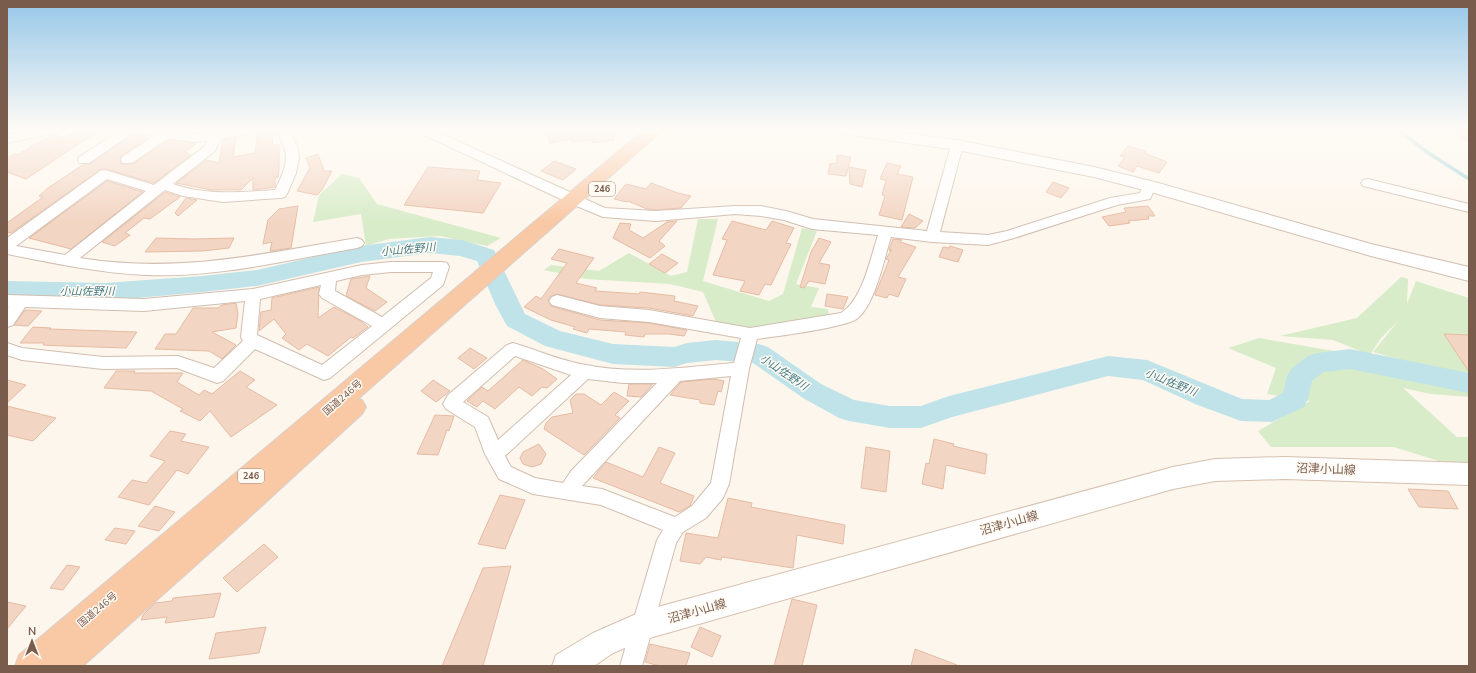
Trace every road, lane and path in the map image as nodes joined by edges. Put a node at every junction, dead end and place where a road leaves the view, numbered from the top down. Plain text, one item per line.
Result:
1 (194, 160) edge
2 (292, 160) edge
3 (490, 160) edge
4 (621, 160) edge
5 (631, 160) edge
6 (953, 160) edge
7 (1037, 160) edge
8 (1368, 183) dead end
9 (1149, 186) junction
10 (160, 187) junction
11 (578, 202) junction
12 (1469, 208) edge
13 (886, 231) junction
14 (932, 237) junction
15 (357, 243) dead end
16 (7, 245) edge
17 (7, 249) edge
18 (68, 260) junction
19 (1469, 274) edge
20 (330, 277) junction
21 (474, 292) junction
22 (253, 295) junction
23 (557, 301) dead end
24 (13, 302) edge
25 (7, 321) edge
26 (383, 325) junction
27 (750, 336) junction
28 (253, 341) junction
29 (7, 349) edge
30 (741, 366) junction
31 (585, 372) junction
32 (676, 374) junction
33 (494, 454) junction
34 (1469, 474) edge
35 (568, 491) junction
36 (676, 526) junction
37 (643, 625) junction
38 (30, 666) edge
39 (61, 666) edge
40 (567, 666) edge
41 (631, 666) edge

1 - 10 street
2 - 10 street
3 - 11 street
4 - 11 highway, 国道246号 / 246
5 - 11 highway, 国道246号 / 246
6 - 14 street
7 - 9 street
8 - 12 street
9 - 14 street
9 - 19 street
10 - 16 street
10 - 18 street
11 - 13 street
11 - 21 highway, 国道246号 / 246
13 - 14 street
13 - 27 street
15 - 18 street
17 - 18 street
20 - 22 street
20 - 26 street
20 - 26 street
21 - 38 highway, 国道246号 / 246
21 - 39 highway, 国道246号 / 246
22 - 24 street
22 - 28 street
23 - 27 street
24 - 25 street
26 - 28 street
27 - 30 street
28 - 29 street
30 - 32 street
30 - 36 street
31 - 32 street
31 - 33 street
31 - 33 street
32 - 35 street
33 - 35 street
34 - 37 main road, 沼津小山線
35 - 36 street
36 - 37 street
37 - 40 main road, 沼津小山線
37 - 41 street

